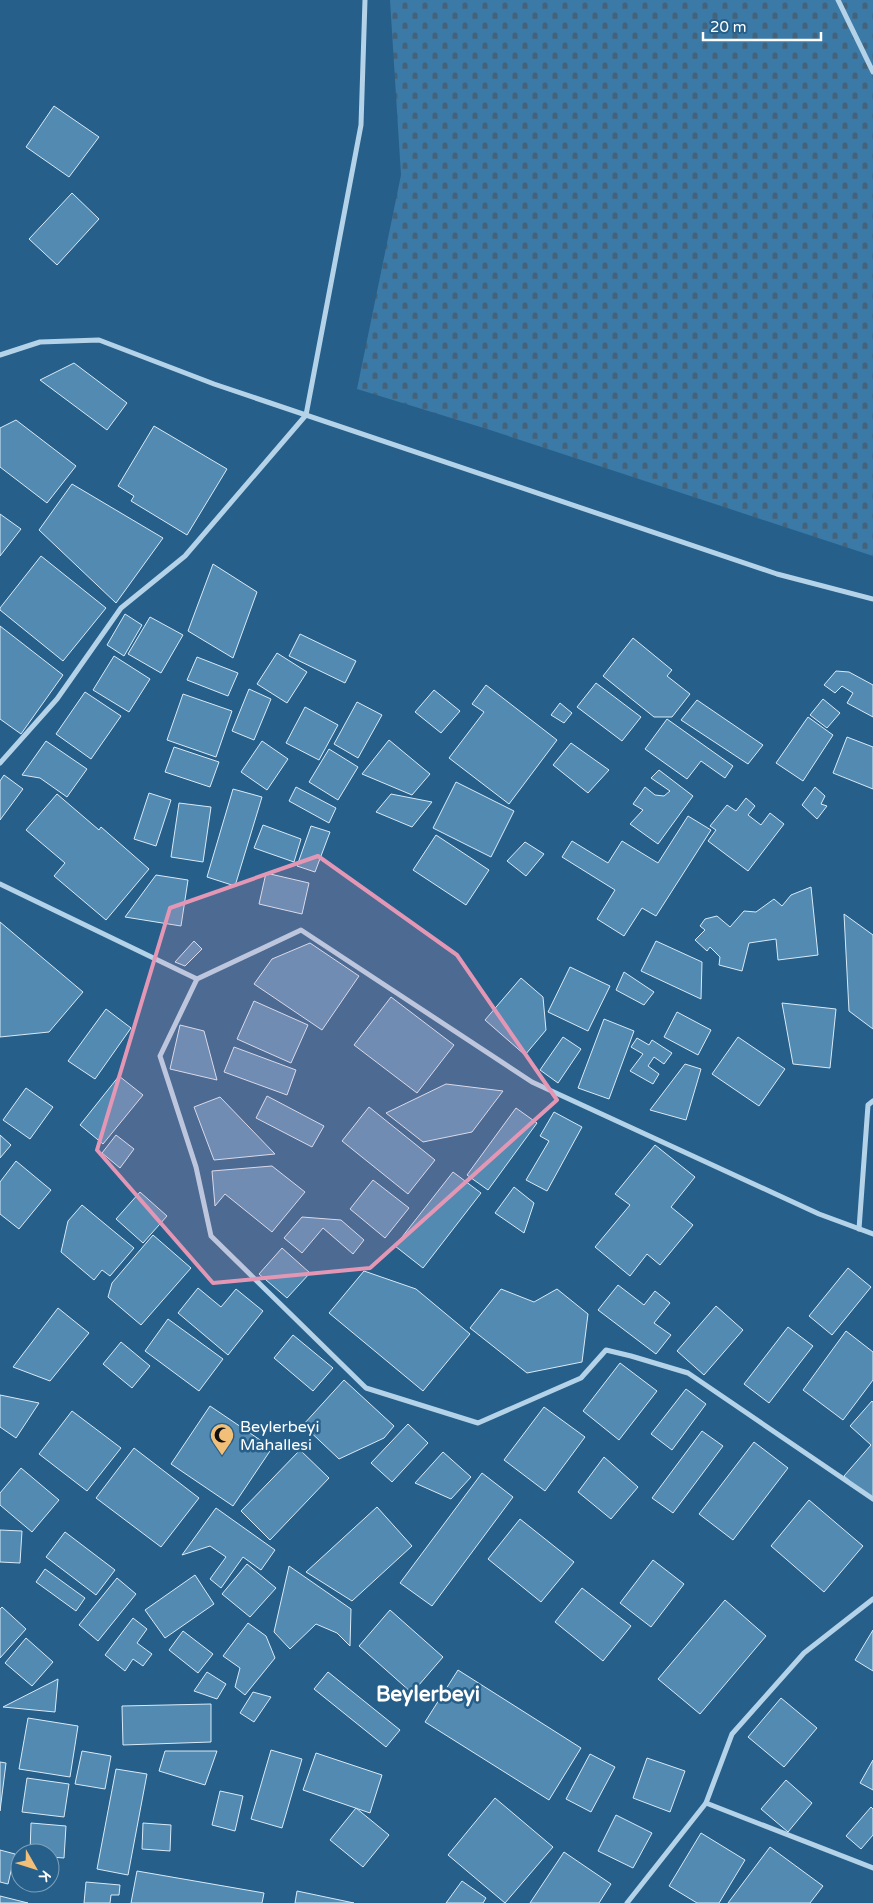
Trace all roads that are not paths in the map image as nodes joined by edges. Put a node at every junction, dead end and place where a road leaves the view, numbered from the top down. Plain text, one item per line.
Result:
1 (365, 0) edge
2 (838, 0) edge
3 (873, 72) edge
4 (0, 356) edge
5 (306, 415) junction
6 (873, 598) edge
7 (0, 764) edge
8 (0, 884) edge
9 (197, 979) junction
10 (873, 1101) edge
11 (858, 1229) junction
12 (873, 1234) edge
13 (873, 1499) edge
14 (873, 1599) edge
15 (706, 1803) junction
16 (873, 1868) edge
17 (627, 1903) edge

1 - 5 street
2 - 3 street
4 - 5 street
5 - 6 street
5 - 7 street
8 - 9 street
9 - 11 street
9 - 13 street
10 - 11 street
11 - 12 street
14 - 15 street
15 - 16 street
15 - 17 street

